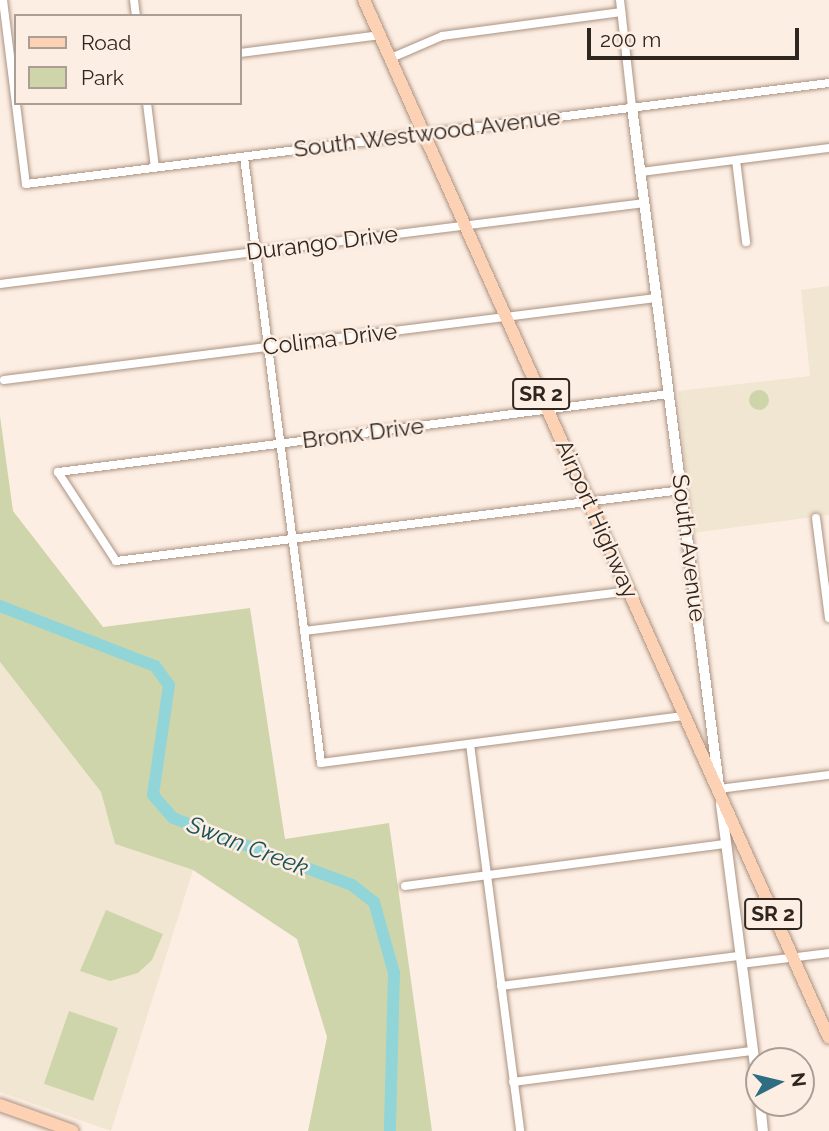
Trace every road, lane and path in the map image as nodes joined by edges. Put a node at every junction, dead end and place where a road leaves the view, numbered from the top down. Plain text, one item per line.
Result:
1 (2, 0) edge
2 (364, 0) edge
3 (620, 0) edge
4 (621, 12) junction
5 (381, 35) junction
6 (242, 53) edge
7 (391, 58) junction
8 (14, 82) edge
9 (829, 83) edge
10 (17, 105) edge
11 (147, 105) edge
12 (632, 107) junction
13 (426, 133) junction
14 (829, 148) edge
15 (244, 157) junction
16 (736, 160) junction
17 (155, 168) junction
18 (641, 172) junction
19 (645, 203) junction
20 (466, 225) junction
21 (746, 242) dead end
22 (256, 251) junction
23 (0, 284) edge
24 (656, 298) junction
25 (507, 318) junction
26 (268, 347) junction
27 (5, 380) dead end
28 (669, 394) junction
29 (548, 410) junction
30 (281, 443) junction
31 (682, 490) junction
32 (589, 502) junction
33 (816, 518) dead end
34 (293, 539) junction
35 (825, 561) edge
36 (629, 591) junction
37 (829, 618) edge
38 (304, 631) junction
39 (685, 716) junction
40 (470, 744) junction
41 (829, 775) edge
42 (719, 789) junction
43 (726, 844) junction
44 (487, 874) junction
45 (405, 886) dead end
46 (829, 953) edge
47 (793, 958) junction
48 (740, 960) junction
49 (501, 986) junction
50 (829, 1038) edge
51 (752, 1047) edge
52 (745, 1052) edge
53 (513, 1082) junction
54 (0, 1105) edge
55 (73, 1131) edge
56 (520, 1131) edge

1 - 8 street
2 - 5 main road, Airport Highway / SR 2
3 - 4 street, South Avenue
4 - 7 street
4 - 12 street, South Avenue
5 - 6 street
5 - 7 main road, Airport Highway / SR 2
7 - 13 main road, Airport Highway / SR 2
9 - 12 street, South Westwood Avenue
10 - 17 street, South Westwood Avenue
11 - 17 street
12 - 13 street, South Westwood Avenue
12 - 18 street, South Avenue
13 - 15 street, South Westwood Avenue
13 - 20 main road, Airport Highway / SR 2
14 - 16 street
15 - 17 street, South Westwood Avenue
15 - 22 street
16 - 18 street
16 - 21 street
18 - 19 street, South Avenue
19 - 20 street, Durango Drive
19 - 24 street, South Avenue
20 - 22 street, Durango Drive
20 - 25 main road, Airport Highway / SR 2
22 - 23 street, Durango Drive
22 - 26 street
24 - 25 street, Colima Drive
24 - 28 street, South Avenue
25 - 26 street, Colima Drive
25 - 29 main road, Airport Highway / SR 2
26 - 27 street, Colima Drive
26 - 30 street
28 - 29 street, Bronx Drive
28 - 31 street, South Avenue
29 - 30 street, Bronx Drive
29 - 32 main road, Airport Highway / SR 2
30 - 34 street
30 - 34 street, Bronx Drive
31 - 32 street
31 - 42 street, South Avenue
32 - 34 street
32 - 36 main road, Airport Highway / SR 2
33 - 35 street
34 - 38 street
35 - 37 street
36 - 38 street
36 - 39 main road, Airport Highway / SR 2
38 - 40 street
39 - 40 street
39 - 42 main road, Airport Highway / SR 2
40 - 44 street
41 - 42 street
42 - 43 street, South Avenue
42 - 47 main road, Airport Highway / SR 2
43 - 44 street
43 - 48 street, South Avenue
44 - 45 street
44 - 49 street
46 - 47 street
47 - 48 street
47 - 50 main road, Airport Highway / SR 2
48 - 49 street
48 - 51 street, South Avenue
49 - 53 street
52 - 53 street
53 - 56 street
54 - 55 main road

